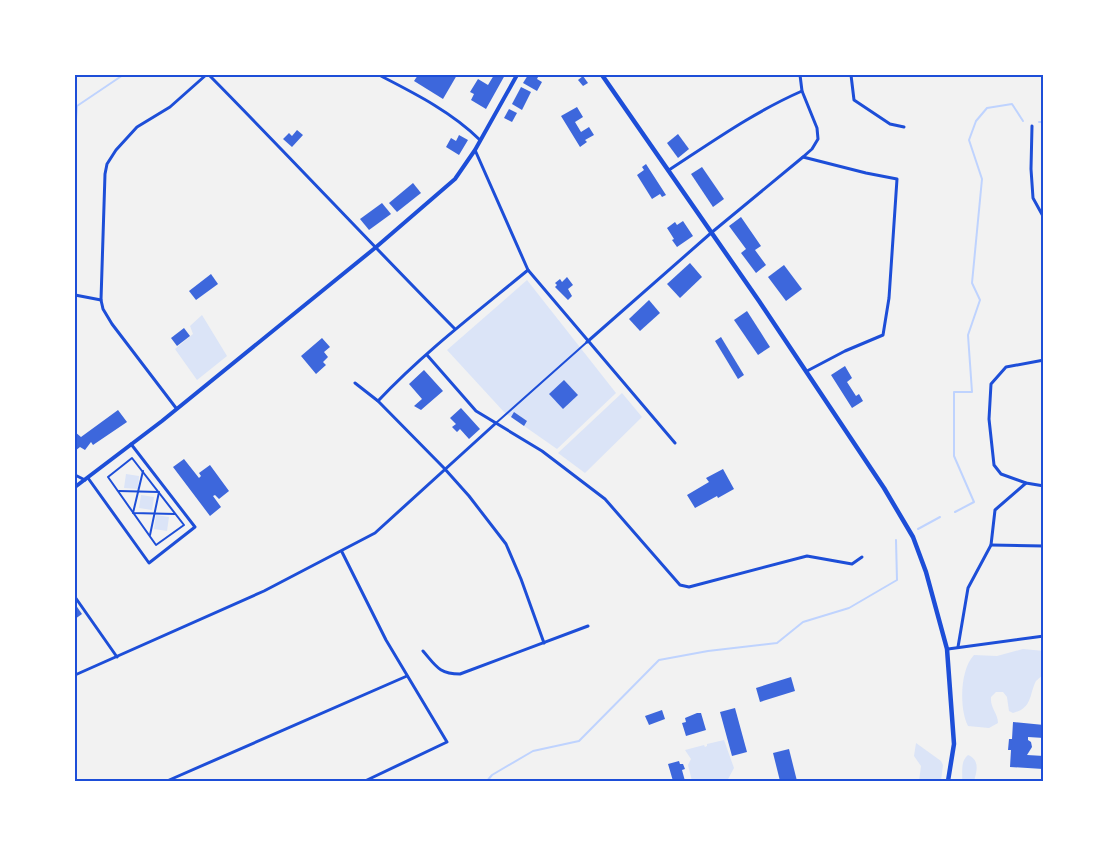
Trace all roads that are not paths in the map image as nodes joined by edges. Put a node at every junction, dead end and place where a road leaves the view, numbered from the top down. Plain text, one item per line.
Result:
1 (208, 75) edge
2 (379, 75) edge
3 (517, 75) edge
4 (602, 75) edge
5 (800, 75) edge
6 (851, 75) edge
7 (802, 91) junction
8 (1032, 126) dead end
9 (904, 127) dead end
10 (480, 140) junction
11 (475, 150) junction
12 (803, 157) junction
13 (667, 171) junction
14 (1044, 218) edge
15 (711, 233) junction
16 (375, 248) junction
17 (528, 270) junction
18 (75, 295) edge
19 (101, 300) junction
20 (455, 329) junction
21 (587, 342) junction
22 (427, 355) junction
23 (1044, 360) edge
24 (805, 372) junction
25 (355, 383) dead end
26 (378, 401) junction
27 (176, 408) junction
28 (496, 423) junction
29 (675, 443) dead end
30 (130, 444) junction
31 (444, 468) junction
32 (143, 471) junction
33 (75, 475) edge
34 (86, 479) junction
35 (1026, 483) junction
36 (1044, 486) edge
37 (75, 487) edge
38 (118, 491) junction
39 (138, 492) junction
40 (159, 492) junction
41 (133, 513) junction
42 (154, 513) junction
43 (175, 514) junction
44 (150, 535) junction
45 (991, 545) junction
46 (1044, 546) edge
47 (342, 552) junction
48 (862, 557) dead end
49 (75, 597) edge
50 (588, 626) dead end
51 (1044, 636) edge
52 (544, 643) junction
53 (958, 647) junction
54 (947, 649) junction
55 (423, 651) dead end
56 (117, 657) junction
57 (75, 675) edge
58 (407, 676) junction
59 (167, 781) edge
60 (365, 781) edge
61 (948, 781) edge

1 - 16 street
1 - 19 street
2 - 10 street
3 - 10 street
4 - 13 main road
5 - 7 street
6 - 9 street
7 - 12 street
7 - 13 street
8 - 14 street
10 - 11 street
11 - 16 street
11 - 17 street
12 - 15 street
12 - 24 street
13 - 15 main road
15 - 21 street
15 - 24 main road
16 - 20 street
16 - 27 street
17 - 20 street
17 - 21 street
18 - 19 street
19 - 27 street
20 - 22 street
21 - 28 street
21 - 29 street
22 - 26 street
22 - 28 street
23 - 35 street
24 - 54 main road
25 - 26 street
26 - 31 street
27 - 30 street
28 - 31 street
28 - 48 street
30 - 34 street
30 - 34 street
31 - 47 street
31 - 52 street
32 - 38 street
32 - 39 street
32 - 40 street
33 - 34 street
34 - 37 street
35 - 36 street
35 - 45 street
38 - 39 street
38 - 41 street
39 - 40 street
39 - 41 street
40 - 42 street
40 - 43 street
41 - 42 street
41 - 44 street
42 - 43 street
42 - 44 street
43 - 44 street
45 - 46 street
45 - 53 street
47 - 56 street
47 - 58 street
49 - 56 street
50 - 52 street
51 - 53 street
52 - 55 street
53 - 54 street
54 - 61 main road
56 - 57 street
58 - 59 street
58 - 60 street

